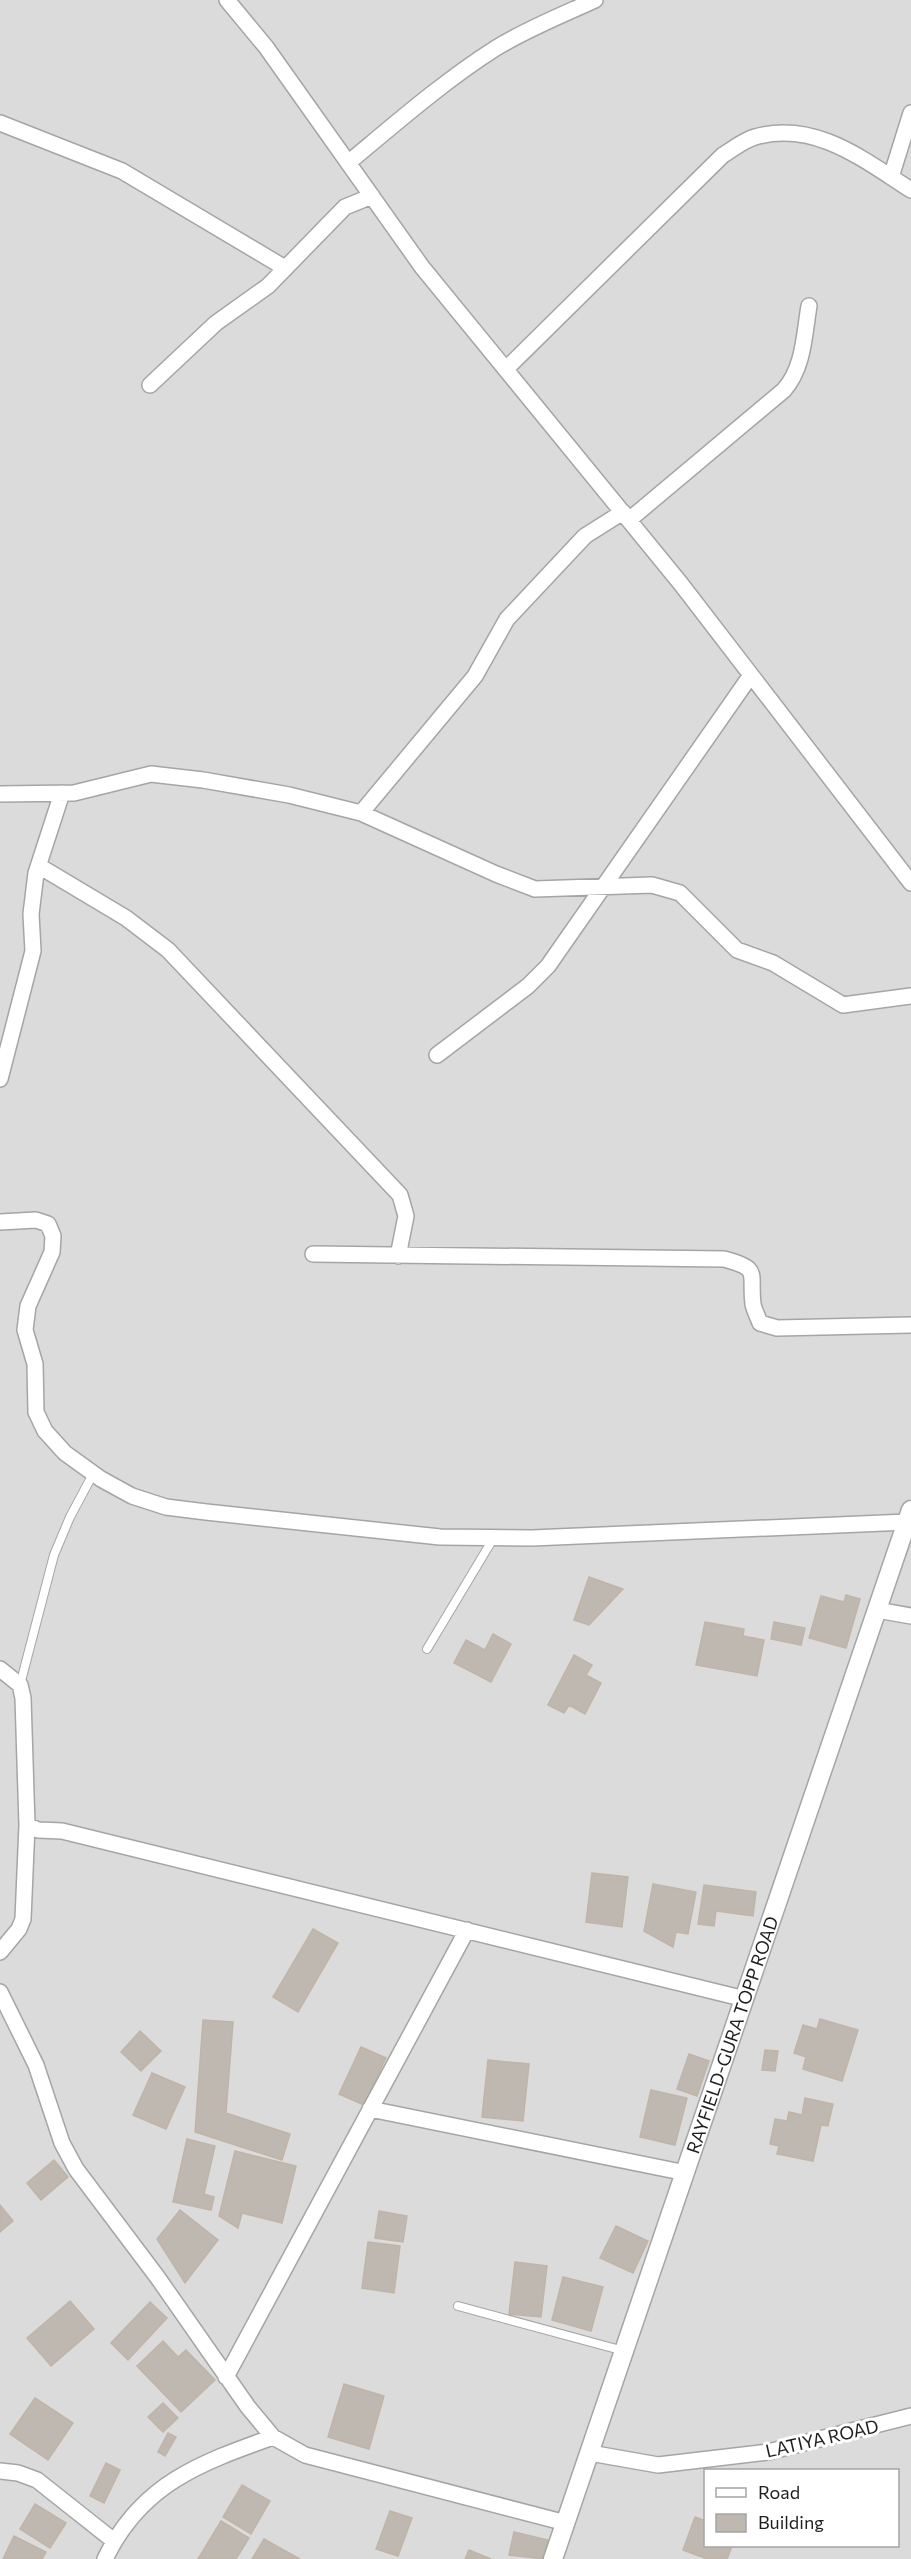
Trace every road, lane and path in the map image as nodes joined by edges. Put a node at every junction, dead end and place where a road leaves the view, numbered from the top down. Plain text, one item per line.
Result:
1 (227, 0) edge
2 (595, 0) edge
3 (911, 113) edge
4 (0, 123) edge
5 (348, 163) junction
6 (891, 177) junction
7 (911, 190) edge
8 (372, 196) junction
9 (285, 268) junction
10 (809, 306) dead end
11 (506, 369) junction
12 (150, 385) dead end
13 (626, 516) junction
14 (751, 675) junction
15 (62, 793) junction
16 (0, 794) edge
17 (361, 813) junction
18 (39, 866) junction
19 (911, 883) edge
20 (602, 886) junction
21 (911, 996) edge
22 (437, 1055) dead end
23 (0, 1079) edge
24 (0, 1222) edge
25 (313, 1254) dead end
26 (399, 1256) junction
27 (911, 1325) edge
28 (93, 1474) junction
29 (909, 1516) edge
30 (494, 1537) junction
31 (877, 1610) junction
32 (911, 1616) edge
33 (427, 1649) dead end
34 (0, 1669) edge
35 (20, 1684) junction
36 (27, 1825) junction
37 (467, 1930) junction
38 (0, 1952) edge
39 (0, 1992) edge
40 (745, 1999) junction
41 (370, 2109) junction
42 (686, 2173) junction
43 (458, 2306) dead end
44 (625, 2351) junction
45 (226, 2377) junction
46 (911, 2416) edge
47 (273, 2437) junction
48 (590, 2452) junction
49 (0, 2471) edge
50 (566, 2523) junction
51 (114, 2541) junction
52 (105, 2559) edge
53 (553, 2559) edge

1 - 5 street
2 - 5 street
3 - 6 street
4 - 9 street
5 - 8 street
6 - 7 street
6 - 11 street
8 - 9 street
8 - 11 street
9 - 12 street
10 - 13 street
11 - 13 street
13 - 14 street
13 - 17 street
14 - 19 street
14 - 20 street
15 - 16 street
15 - 17 street
15 - 18 street
17 - 20 street
18 - 23 street
18 - 26 street
20 - 21 street
20 - 22 street
24 - 28 street
25 - 26 street
26 - 27 street
28 - 30 street
28 - 35 lane
29 - 30 street
29 - 31 street, RAYFIELD-GURA TOPP ROAD
30 - 33 lane
31 - 32 street
31 - 40 street, RAYFIELD-GURA TOPP ROAD
34 - 35 street
35 - 36 street
36 - 37 street
36 - 38 street
37 - 40 street
37 - 41 street
39 - 45 street
40 - 42 street, RAYFIELD-GURA TOPP ROAD
41 - 42 street
41 - 45 street
42 - 44 street, RAYFIELD-GURA TOPP ROAD
43 - 44 lane
44 - 48 street, RAYFIELD-GURA TOPP ROAD
45 - 47 street
46 - 48 street, LATIYA ROAD
47 - 50 street
47 - 51 street
48 - 50 street, RAYFIELD-GURA TOPP ROAD
49 - 51 street
50 - 53 street, RAYFIELD-GURA TOPP ROAD
51 - 52 street

